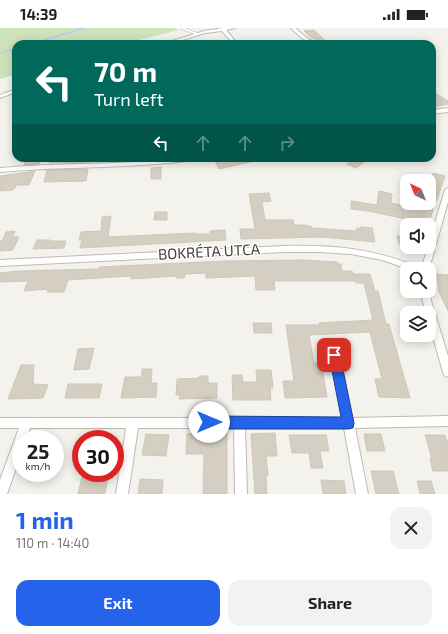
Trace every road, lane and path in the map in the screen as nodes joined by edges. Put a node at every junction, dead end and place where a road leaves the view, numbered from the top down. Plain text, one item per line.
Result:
1 (182, 28) edge
2 (233, 28) edge
3 (293, 28) edge
4 (223, 29) junction
5 (197, 34) junction
6 (178, 40) edge
7 (232, 40) edge
8 (307, 40) edge
9 (12, 92) edge
10 (0, 97) edge
11 (436, 111) edge
12 (447, 112) edge
13 (110, 162) edge
14 (0, 170) edge
15 (448, 190) edge
16 (0, 262) edge
17 (428, 262) edge
18 (400, 263) edge
19 (426, 298) edge
20 (334, 355) dead end
21 (448, 372) edge
22 (448, 421) edge
23 (133, 422) junction
24 (239, 422) junction
25 (0, 423) edge
26 (26, 423) junction
27 (348, 423) junction
28 (1, 494) edge
29 (122, 494) edge
30 (241, 494) edge
31 (362, 494) edge

1 - 5 lane
2 - 4 street
3 - 8 street
4 - 5 street
4 - 7 street
5 - 6 street
9 - 10 street
11 - 12 street
13 - 14 street
15 - 17 street
16 - 18 street, BOKRÉTA UTCA
19 - 21 street
20 - 27 lane
22 - 27 street
23 - 24 street
23 - 26 street
23 - 29 street
24 - 27 street
24 - 30 street
25 - 26 street
26 - 28 street
27 - 31 street

